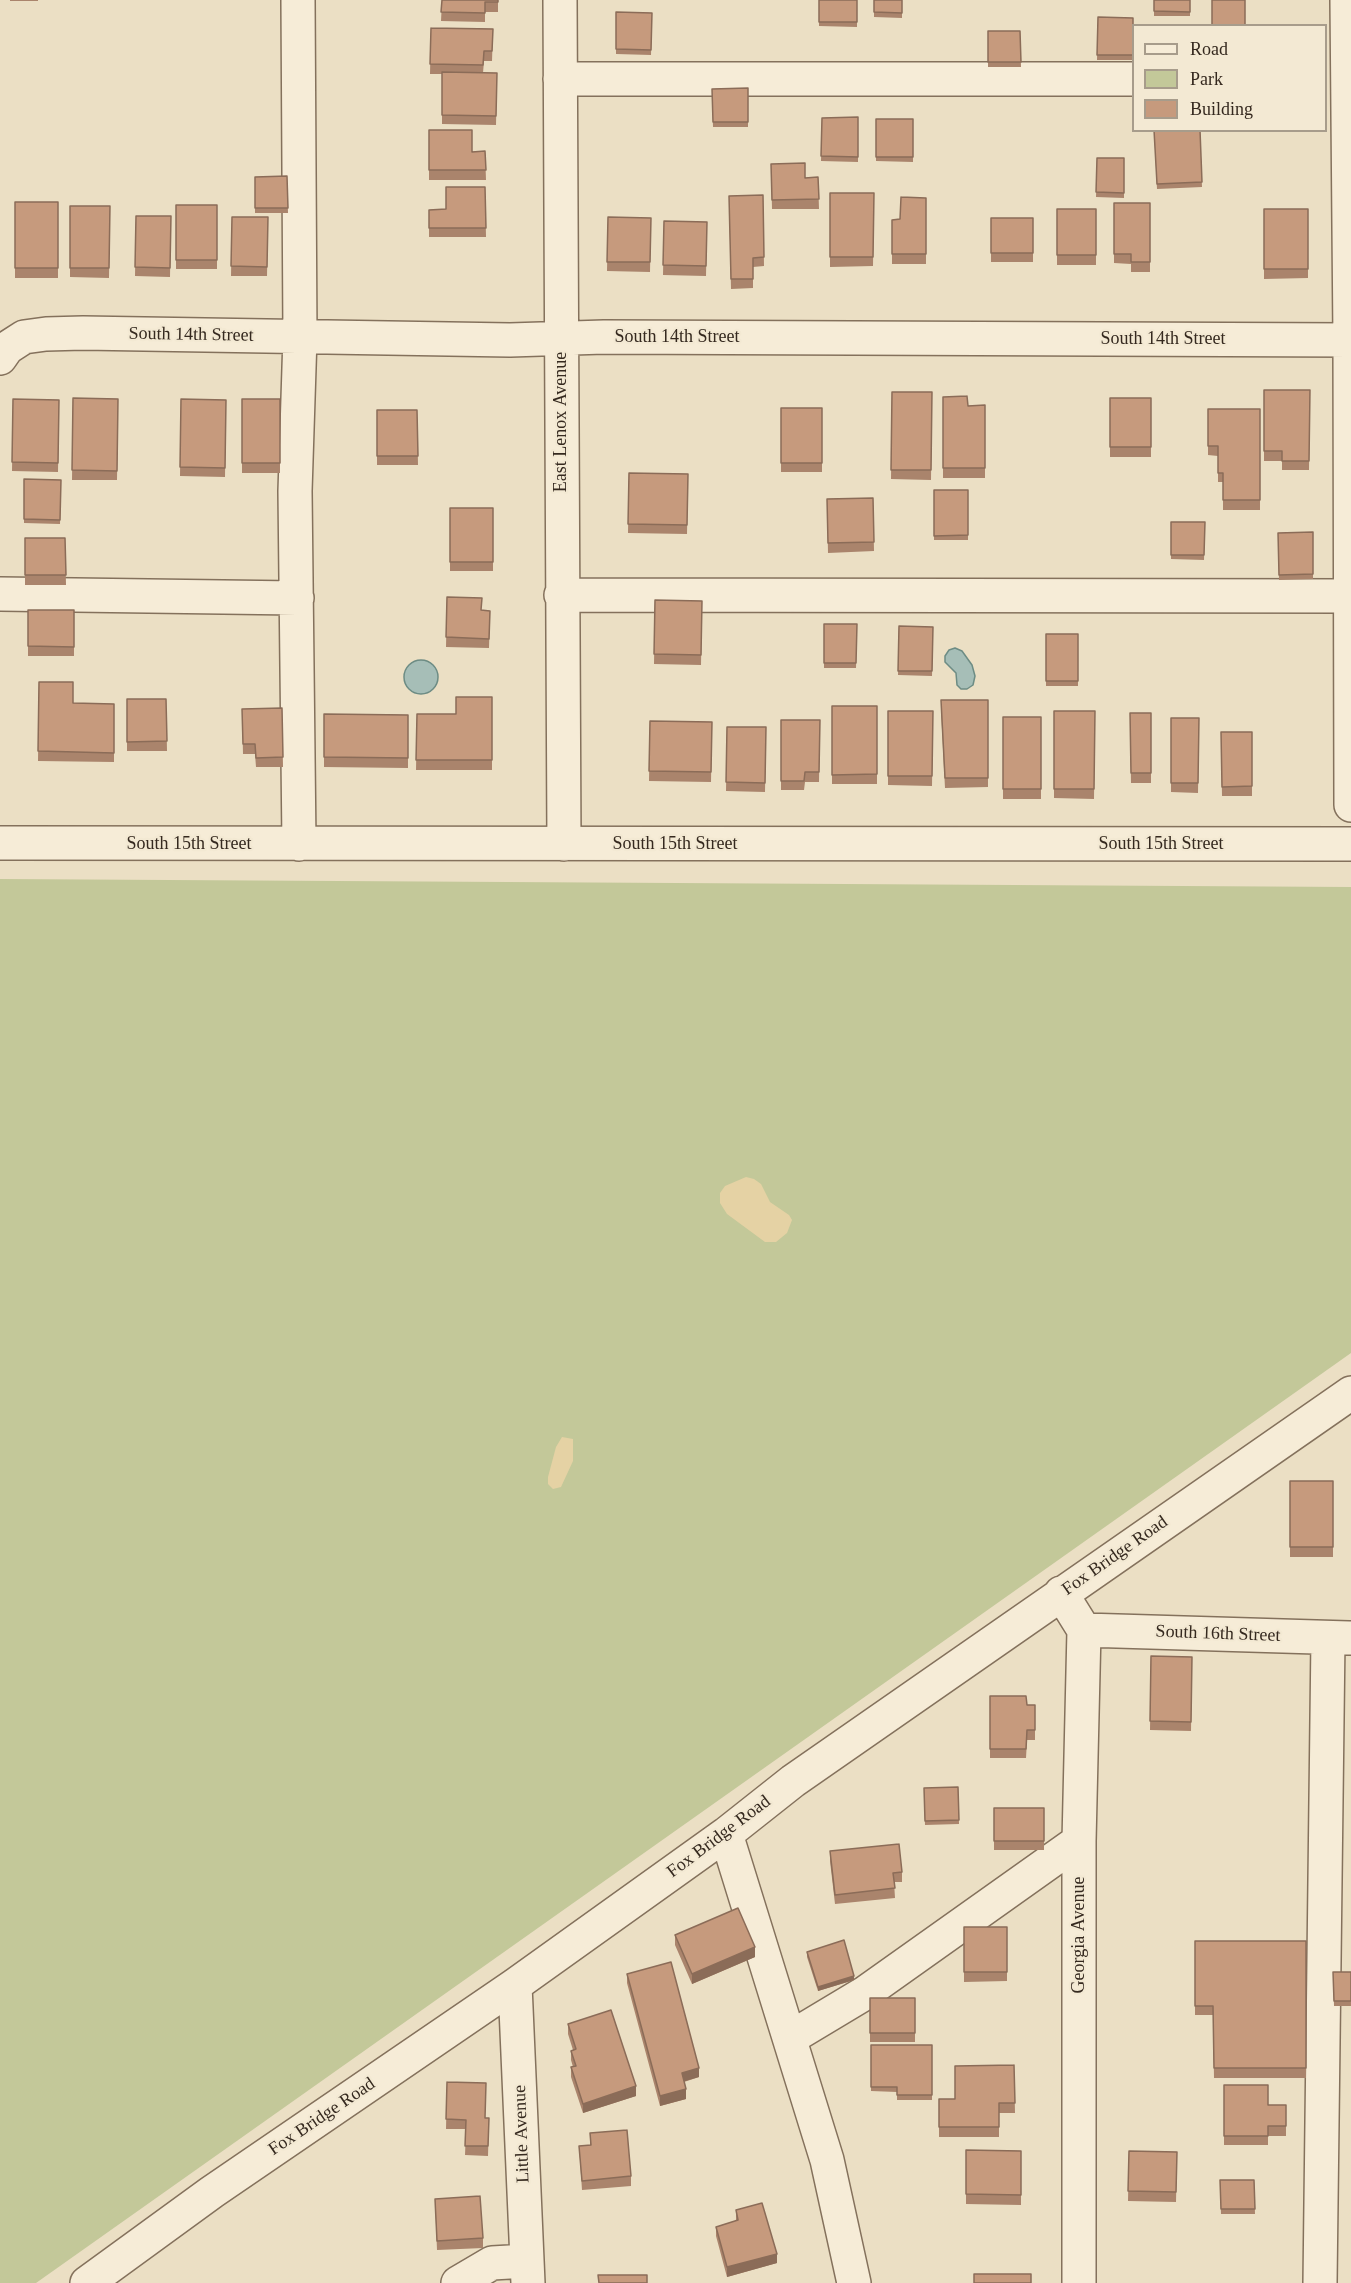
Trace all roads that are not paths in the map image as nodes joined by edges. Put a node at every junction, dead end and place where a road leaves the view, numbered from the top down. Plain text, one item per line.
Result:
1 (298, 0) edge
2 (560, 0) edge
3 (1347, 0) edge
4 (560, 79) junction
5 (1132, 79) edge
6 (1342, 79) edge
7 (300, 336) junction
8 (560, 338) junction
9 (1351, 340) edge
10 (3, 353) edge
11 (0, 594) edge
12 (561, 595) junction
13 (1351, 596) edge
14 (297, 598) junction
15 (1351, 805) edge
16 (1351, 825) edge
17 (0, 843) edge
18 (299, 844) junction
19 (564, 844) junction
20 (1351, 844) edge
21 (1351, 1393) edge
22 (1061, 1593) junction
23 (1084, 1630) junction
24 (1340, 1638) edge
25 (726, 1833) junction
26 (1079, 1841) junction
27 (516, 1985) junction
28 (790, 2038) junction
29 (527, 2272) edge
30 (87, 2283) edge
31 (458, 2283) edge
32 (854, 2283) edge
33 (1079, 2283) edge
34 (1320, 2283) edge

1 - 7 street
2 - 4 street, East Lenox Avenue
3 - 6 street
4 - 5 street
4 - 8 street, East Lenox Avenue
6 - 9 street
7 - 8 street, South 14th Street
7 - 10 street, South 14th Street
7 - 14 street
8 - 9 street, South 14th Street
8 - 12 street, East Lenox Avenue
9 - 13 street
11 - 14 street
12 - 13 street
12 - 19 street, East Lenox Avenue
13 - 15 street
14 - 18 street
16 - 20 street
17 - 18 street, South 15th Street
18 - 19 street, South 15th Street
19 - 20 street, South 15th Street
21 - 22 street, Fox Bridge Road
22 - 23 street
22 - 25 street, Fox Bridge Road
23 - 24 street, South 16th Street
23 - 26 street, Georgia Avenue
24 - 34 street
25 - 27 street, Fox Bridge Road
25 - 28 street
26 - 28 street
26 - 33 street, Georgia Avenue
27 - 29 street, Little Avenue
27 - 30 street, Fox Bridge Road
28 - 32 street
29 - 31 street

